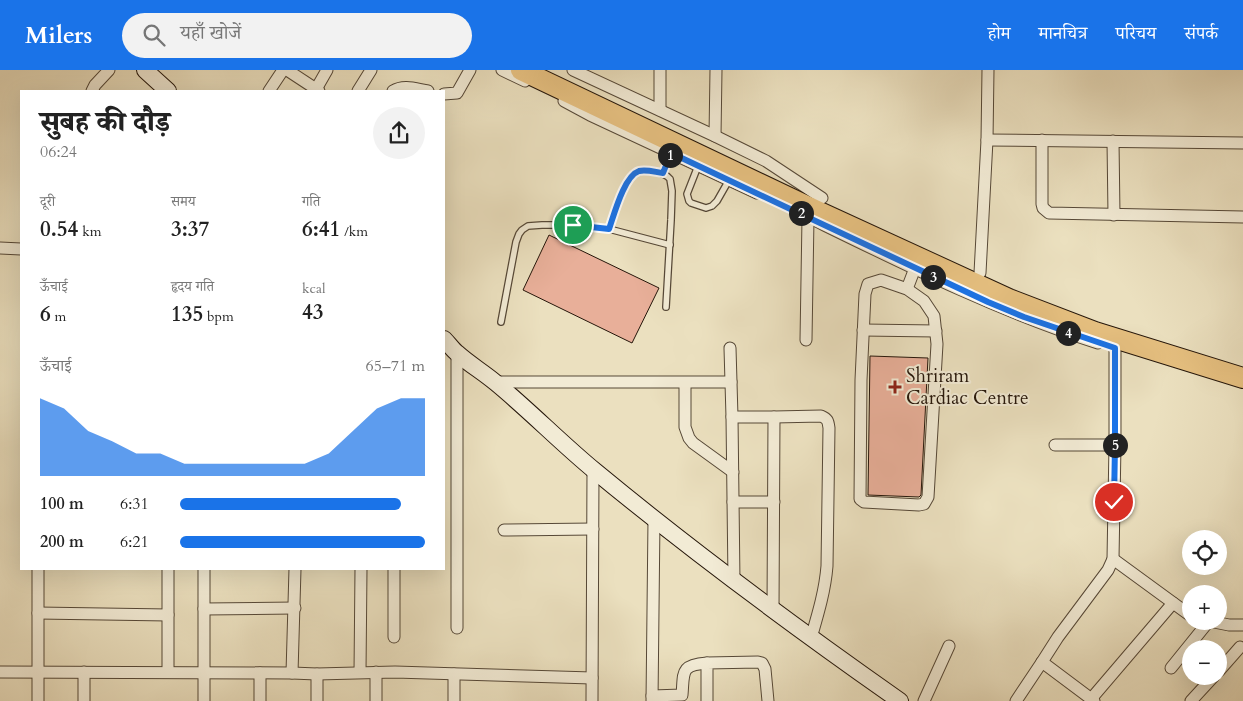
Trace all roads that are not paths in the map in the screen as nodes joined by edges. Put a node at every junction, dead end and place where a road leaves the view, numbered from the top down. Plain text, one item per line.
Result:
1 (109, 70) edge
2 (144, 70) edge
3 (283, 70) edge
4 (287, 70) edge
5 (327, 70) edge
6 (470, 70) edge
7 (502, 70) edge
8 (521, 70) edge
9 (550, 70) edge
10 (573, 70) edge
11 (660, 70) edge
12 (716, 70) edge
13 (988, 70) edge
14 (368, 71) edge
15 (587, 73) edge
16 (92, 90) edge
17 (167, 90) edge
18 (270, 90) edge
19 (316, 90) edge
20 (317, 90) edge
21 (358, 90) edge
22 (394, 90) edge
23 (423, 90) edge
24 (445, 94) edge
25 (660, 110) junction
26 (715, 136) junction
27 (987, 140) junction
28 (1042, 140) junction
29 (1113, 141) junction
30 (1243, 143) edge
31 (673, 148) junction
32 (698, 166) junction
33 (663, 173) junction
34 (731, 176) junction
35 (822, 198) junction
36 (1114, 215) junction
37 (1243, 217) edge
38 (808, 218) junction
39 (609, 229) junction
40 (670, 245) junction
41 (0, 248) edge
42 (20, 249) edge
43 (915, 268) junction
44 (980, 273) junction
45 (907, 289) junction
46 (666, 307) dead end
47 (501, 322) dead end
48 (863, 330) junction
49 (936, 331) junction
50 (445, 340) edge
51 (806, 340) dead end
52 (730, 348) dead end
53 (1115, 348) junction
54 (457, 354) junction
55 (1243, 366) edge
56 (1243, 378) edge
57 (495, 382) junction
58 (731, 382) junction
59 (685, 383) junction
60 (1243, 387) edge
61 (732, 417) junction
62 (774, 417) junction
63 (1056, 444) dead end
64 (1115, 445) junction
65 (593, 470) junction
66 (733, 472) junction
67 (733, 502) junction
68 (774, 502) junction
69 (654, 519) junction
70 (593, 529) junction
71 (504, 530) dead end
72 (1113, 559) junction
73 (38, 570) edge
74 (168, 570) edge
75 (204, 570) edge
76 (295, 570) edge
77 (361, 570) edge
78 (394, 570) edge
79 (734, 581) junction
80 (1173, 603) junction
81 (295, 608) junction
82 (204, 609) junction
83 (774, 610) junction
84 (1182, 610) edge
85 (38, 613) junction
86 (168, 615) junction
87 (1227, 625) edge
88 (1243, 626) edge
89 (456, 628) dead end
90 (1202, 630) edge
91 (394, 637) dead end
92 (811, 638) junction
93 (949, 646) dead end
94 (1240, 647) dead end
95 (1042, 662) junction
96 (1227, 662) edge
97 (707, 663) junction
98 (1172, 668) dead end
99 (0, 672) edge
100 (38, 672) junction
101 (84, 672) junction
102 (168, 672) junction
103 (204, 672) junction
104 (360, 672) junction
105 (376, 672) junction
106 (260, 673) junction
107 (292, 673) junction
108 (318, 674) junction
109 (454, 674) junction
110 (592, 678) junction
111 (1206, 685) edge
112 (682, 698) edge
113 (652, 699) edge
114 (1093, 700) edge
115 (38, 701) edge
116 (84, 701) edge
117 (204, 701) edge
118 (260, 701) edge
119 (317, 701) edge
120 (376, 701) edge
121 (454, 701) edge
122 (592, 701) edge
123 (707, 701) edge
124 (768, 701) edge
125 (900, 701) edge
126 (924, 701) edge
127 (1016, 701) edge
128 (1191, 701) edge

1 - 16 street
2 - 17 street
3 - 18 street
4 - 19 street
5 - 20 street
6 - 24 street
7 - 31 street
8 - 31 highway
9 - 35 highway
10 - 15 street
11 - 25 street
12 - 26 street
13 - 27 street
14 - 21 street
15 - 25 street
22 - 23 street
25 - 26 street
26 - 35 street
27 - 28 street
27 - 44 street
28 - 29 street
28 - 36 street
29 - 30 street
29 - 36 street
31 - 32 street
31 - 33 lane
31 - 34 highway
32 - 34 street
32 - 34 lane
33 - 39 lane
33 - 40 lane
34 - 38 street
34 - 56 highway
35 - 44 highway
36 - 37 street
38 - 43 street
38 - 51 street
39 - 40 lane
39 - 47 lane
40 - 46 lane
41 - 42 street
43 - 45 street
43 - 53 street
44 - 55 highway
45 - 48 street
45 - 49 street
48 - 49 street
48 - 49 street
50 - 54 street
52 - 58 street
53 - 60 street
53 - 64 street
54 - 57 street
54 - 89 street
57 - 59 street
57 - 65 street
58 - 59 street
58 - 61 street
59 - 66 street
61 - 62 street
61 - 66 street
62 - 68 street
62 - 92 street
63 - 64 street
64 - 72 street
65 - 69 street
65 - 70 street
66 - 67 street
67 - 68 street
67 - 79 street
68 - 83 street
69 - 79 street
69 - 113 street
70 - 71 street
70 - 110 street
72 - 80 street
72 - 95 street
73 - 85 street
74 - 86 street
75 - 82 street
76 - 81 street
77 - 104 street
78 - 91 street
79 - 83 street
80 - 84 street
80 - 114 street
81 - 82 street
81 - 107 street
82 - 103 street
83 - 92 street
85 - 86 street
85 - 100 street
86 - 102 street
87 - 88 street
90 - 98 street
92 - 125 street
93 - 126 street
94 - 96 street
95 - 114 street
95 - 127 street
97 - 112 street
97 - 123 street
97 - 124 street
99 - 100 street
100 - 101 street
100 - 115 street
101 - 102 street
101 - 116 street
102 - 103 street
103 - 106 street
103 - 117 street
104 - 105 street
104 - 108 street
105 - 109 street
105 - 120 street
106 - 107 street
106 - 118 street
107 - 108 street
108 - 119 street
109 - 110 street
109 - 121 street
110 - 122 street
111 - 128 street
112 - 113 street

